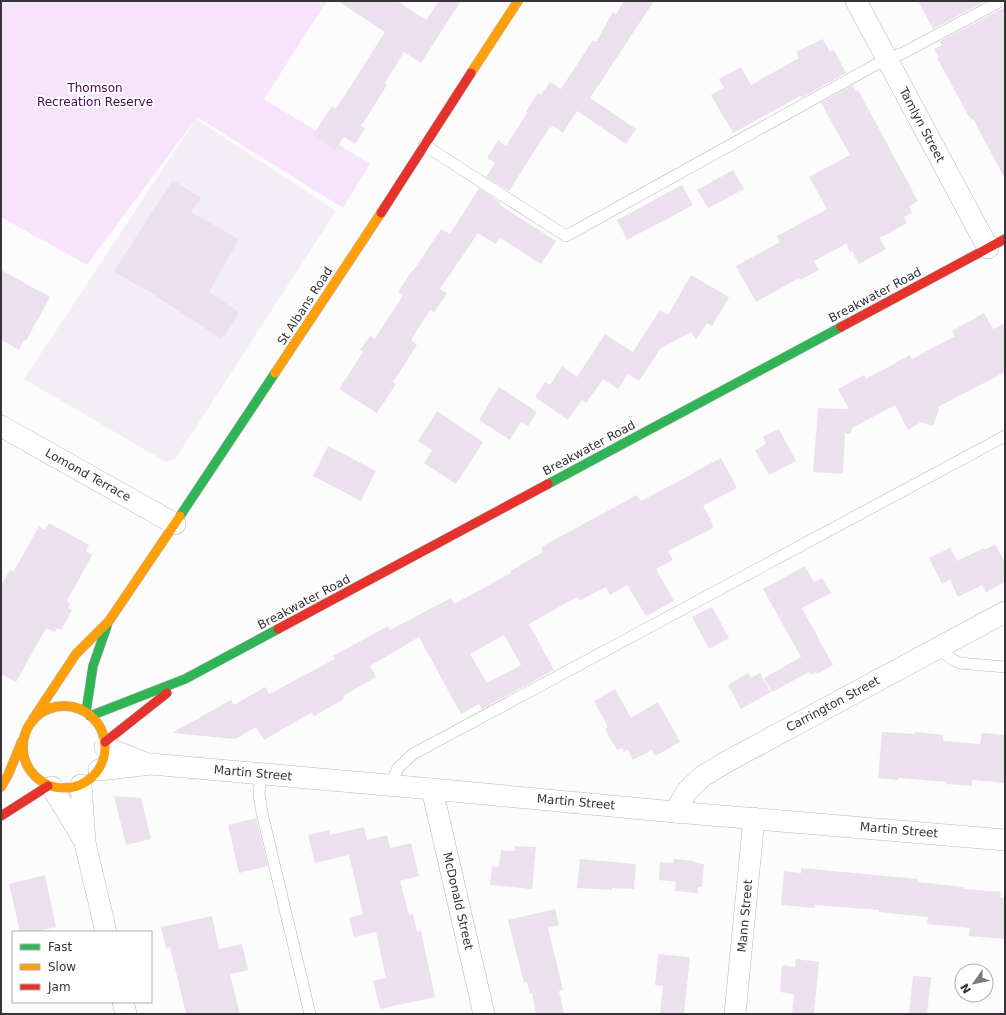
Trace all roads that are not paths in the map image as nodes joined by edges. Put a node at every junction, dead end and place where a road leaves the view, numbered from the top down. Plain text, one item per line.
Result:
1 (518, 1) edge
2 (856, 1) edge
3 (1001, 1) edge
4 (886, 59) junction
5 (424, 145) junction
6 (996, 244) edge
7 (1, 426) edge
8 (1005, 436) edge
9 (175, 524) junction
10 (1005, 612) edge
11 (109, 621) junction
12 (937, 648) junction
13 (1005, 666) edge
14 (185, 679) junction
15 (88, 714) junction
16 (33, 719) junction
17 (23, 739) junction
18 (105, 744) junction
19 (147, 764) junction
20 (99, 770) junction
21 (261, 774) junction
22 (81, 785) junction
23 (390, 785) junction
24 (1, 787) edge
25 (50, 787) junction
26 (432, 789) junction
27 (674, 812) junction
28 (1, 816) edge
29 (754, 818) junction
30 (1005, 840) edge
31 (85, 843) junction
32 (106, 931) edge
33 (123, 1003) edge
34 (126, 1014) edge
35 (310, 1014) edge
36 (484, 1014) edge
37 (735, 1014) edge

1 - 5 street, St Albans Road
2 - 4 street, Tamlyn Street
3 - 4 lane
4 - 5 lane
4 - 6 street, Tamlyn Street
5 - 9 street, St Albans Road
6 - 14 street, Breakwater Road
7 - 9 street, Lomond Terrace
8 - 23 lane
9 - 11 street, St Albans Road
10 - 12 street, Carrington Street
11 - 15 street, St Albans Road
11 - 16 street, St Albans Road
12 - 13 lane
12 - 27 street, Carrington Street
14 - 15 street, Breakwater Road
14 - 18 street, Breakwater Road
15 - 16 street
15 - 18 street
16 - 17 street
17 - 24 street
17 - 25 street
18 - 19 street, Martin Street
18 - 20 street
19 - 20 street, Martin Street
19 - 21 street, Martin Street
20 - 22 street
21 - 23 street, Martin Street
21 - 35 lane
22 - 25 street
22 - 31 street
23 - 26 street, Martin Street
25 - 28 street
25 - 31 street
26 - 27 street, Martin Street
26 - 36 street, McDonald Street
27 - 29 street, Martin Street
29 - 30 street, Martin Street
29 - 37 street, Mann Street
31 - 32 street
33 - 34 street

